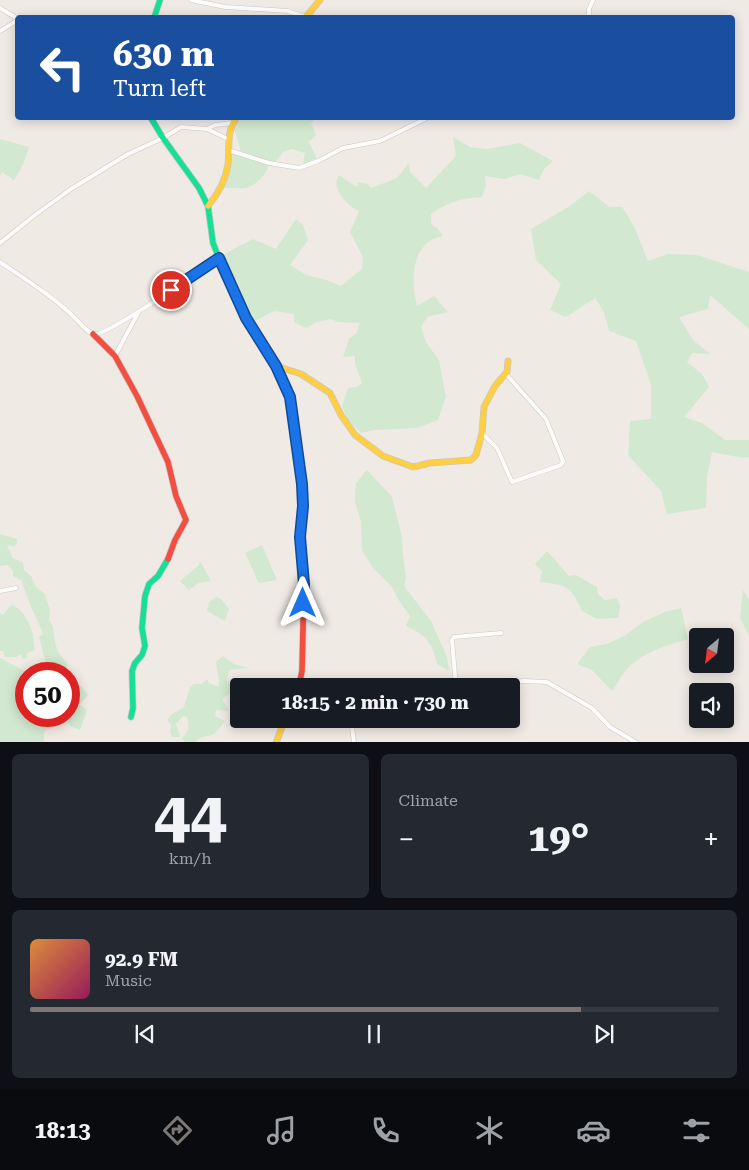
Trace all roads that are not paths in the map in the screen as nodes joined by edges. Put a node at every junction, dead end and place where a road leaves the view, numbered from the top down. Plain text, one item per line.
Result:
1 (160, 0) edge
2 (191, 0) edge
3 (320, 0) edge
4 (593, 0) edge
5 (0, 8) edge
6 (155, 15) edge
7 (299, 15) edge
8 (307, 15) edge
9 (589, 15) edge
10 (15, 17) edge
11 (15, 21) edge
12 (0, 31) edge
13 (152, 120) edge
14 (234, 120) edge
15 (423, 120) edge
16 (232, 123) junction
17 (206, 129) junction
18 (163, 138) junction
19 (228, 139) junction
20 (227, 150) junction
21 (208, 206) junction
22 (0, 243) edge
23 (219, 258) junction
24 (0, 262) edge
25 (139, 310) junction
26 (93, 334) junction
27 (115, 356) junction
28 (508, 361) dead end
29 (276, 366) junction
30 (506, 374) junction
31 (482, 433) junction
32 (16, 588) dead end
33 (0, 591) edge
34 (501, 633) dead end
35 (301, 678) edge
36 (455, 678) edge
37 (520, 682) edge
38 (131, 716) dead end
39 (281, 728) edge
40 (352, 728) edge
41 (276, 742) edge
42 (354, 742) edge
43 (637, 742) edge

1 - 6 street
2 - 7 street
3 - 8 street
4 - 9 street
5 - 10 street
11 - 12 street
13 - 18 street
14 - 16 street
15 - 20 street
16 - 17 street
16 - 19 street
17 - 18 street
17 - 19 street
18 - 21 street
18 - 22 street
19 - 20 street
20 - 21 street
21 - 23 street
23 - 25 street
23 - 29 street
24 - 26 street
25 - 26 street
25 - 27 street
26 - 27 street
27 - 38 street
28 - 30 street
29 - 31 street
29 - 35 street
30 - 31 street
30 - 31 street
32 - 33 street
34 - 36 street
37 - 43 street
39 - 41 street
40 - 42 street

